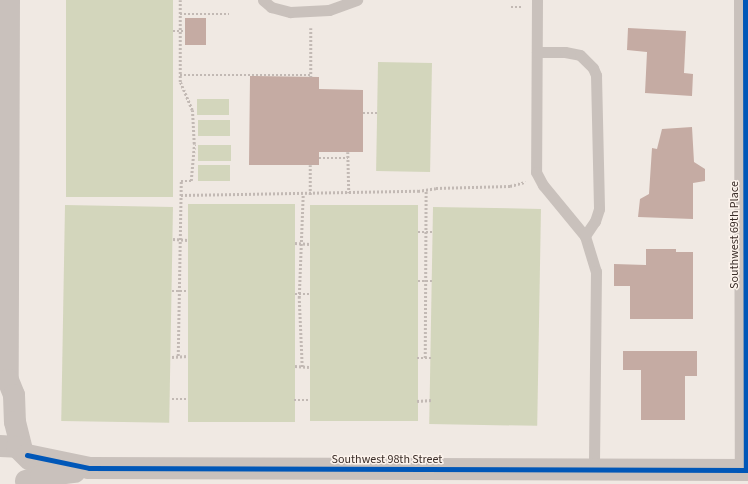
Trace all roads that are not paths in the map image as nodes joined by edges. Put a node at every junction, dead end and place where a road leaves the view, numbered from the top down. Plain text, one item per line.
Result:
1 (9, 0) edge
2 (263, 0) edge
3 (357, 0) edge
4 (537, 0) edge
5 (746, 0) edge
6 (536, 52) junction
7 (585, 236) junction
8 (8, 380) junction
9 (0, 422) edge
10 (0, 446) edge
11 (24, 452) junction
12 (89, 468) junction
13 (594, 470) junction
14 (747, 470) edge
15 (440, 477) edge
16 (673, 477) edge
17 (24, 483) edge

1 - 8 street
2 - 3 lane
4 - 6 lane
5 - 14 street, Southwest 69th Place
6 - 7 lane
6 - 7 lane
7 - 13 lane
8 - 9 street
8 - 11 street
10 - 11 street, Southwest 98th Street
11 - 12 street, Southwest 98th Street
11 - 17 street
12 - 15 street, Southwest 98th Street
12 - 17 street, Southwest 98th Street
13 - 15 street, Southwest 98th Street
13 - 16 street, Southwest 98th Street
14 - 16 street, Southwest 98th Street

